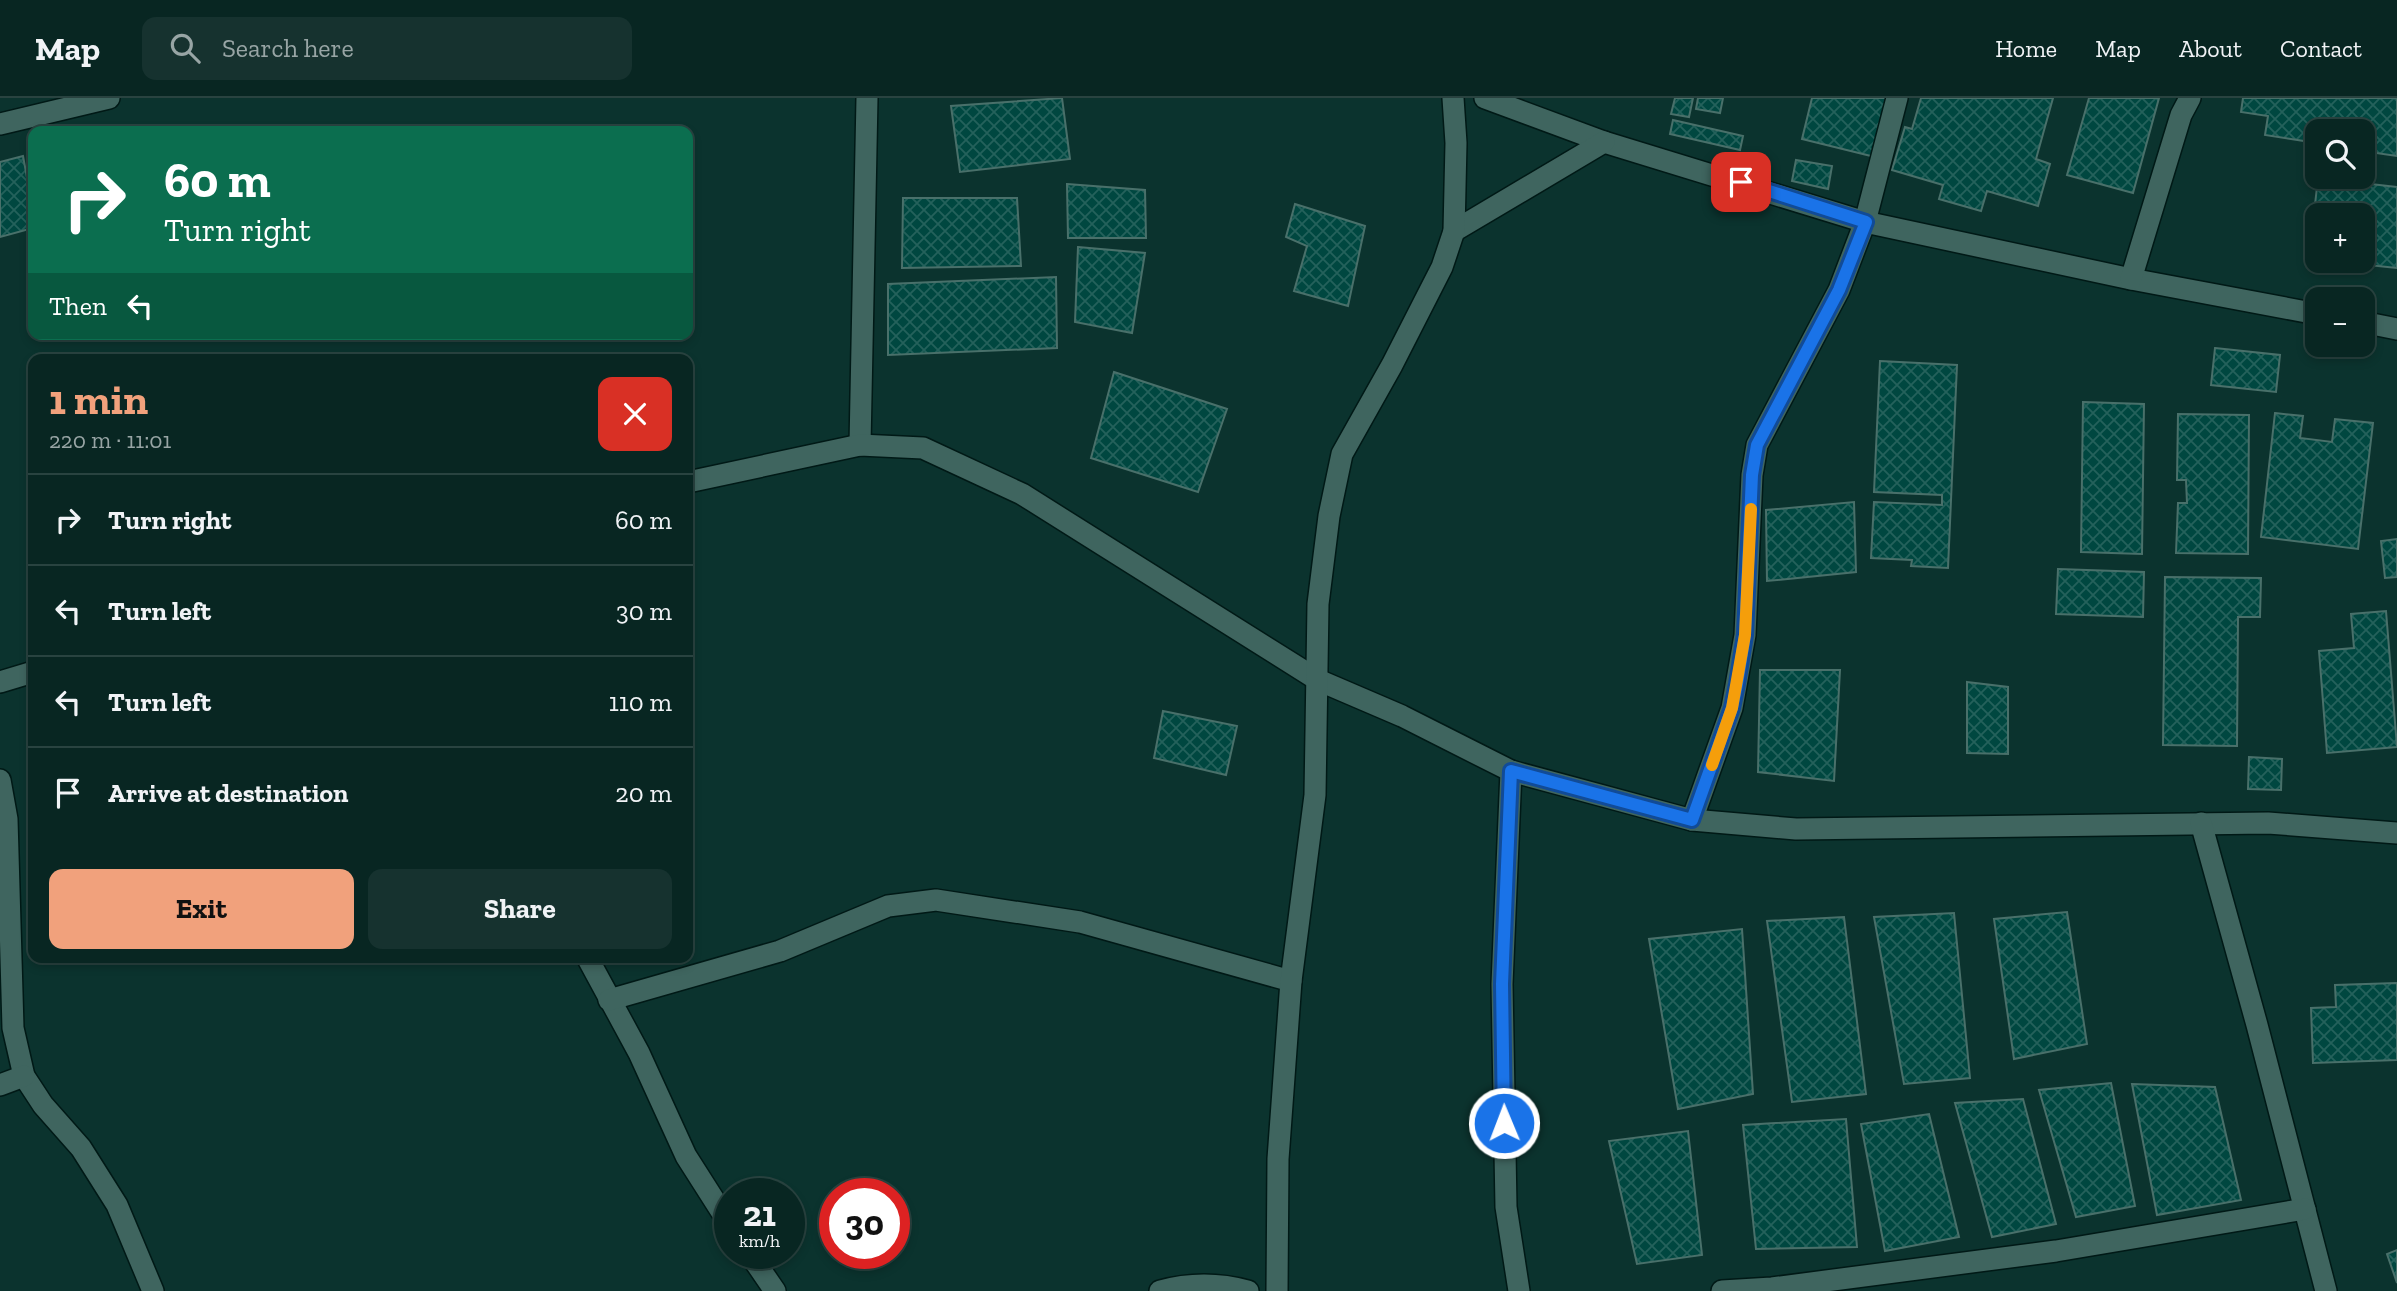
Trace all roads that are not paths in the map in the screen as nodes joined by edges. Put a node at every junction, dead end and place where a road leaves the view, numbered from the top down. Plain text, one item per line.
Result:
1 (109, 98) edge
2 (866, 98) edge
3 (1454, 98) edge
4 (1485, 98) edge
5 (1897, 98) edge
6 (2190, 98) edge
7 (0, 124) edge
8 (1604, 142) junction
9 (1866, 222) junction
10 (1454, 231) junction
11 (2131, 279) junction
12 (2305, 312) edge
13 (2375, 325) edge
14 (2397, 329) edge
15 (860, 445) junction
16 (693, 481) edge
17 (28, 673) edge
18 (1318, 680) junction
19 (0, 681) edge
20 (1511, 771) junction
21 (0, 780) edge
22 (1692, 820) junction
23 (2200, 823) junction
24 (2397, 833) edge
25 (590, 963) edge
26 (1291, 982) junction
27 (609, 1000) junction
28 (24, 1076) junction
29 (0, 1085) edge
30 (714, 1199) edge
31 (2305, 1209) junction
32 (760, 1269) edge
33 (153, 1291) edge
34 (775, 1291) edge
35 (1160, 1291) edge
36 (1248, 1291) edge
37 (1277, 1291) edge
38 (1519, 1291) edge
39 (1722, 1291) edge
40 (2326, 1291) edge

1 - 7 street
2 - 15 street
3 - 10 street
4 - 8 street
5 - 9 street
6 - 11 street
8 - 9 street
8 - 10 street
9 - 11 street
9 - 22 street
10 - 18 street
11 - 12 street
13 - 14 street
15 - 16 street
15 - 18 street
17 - 19 street
18 - 20 street
18 - 26 street
20 - 22 street
20 - 38 street
21 - 28 street
22 - 23 street
23 - 24 street
23 - 31 street
25 - 27 street
26 - 27 street
26 - 37 street
27 - 30 street
28 - 29 street
28 - 33 street
31 - 39 street
31 - 40 street
32 - 34 street
35 - 36 street

